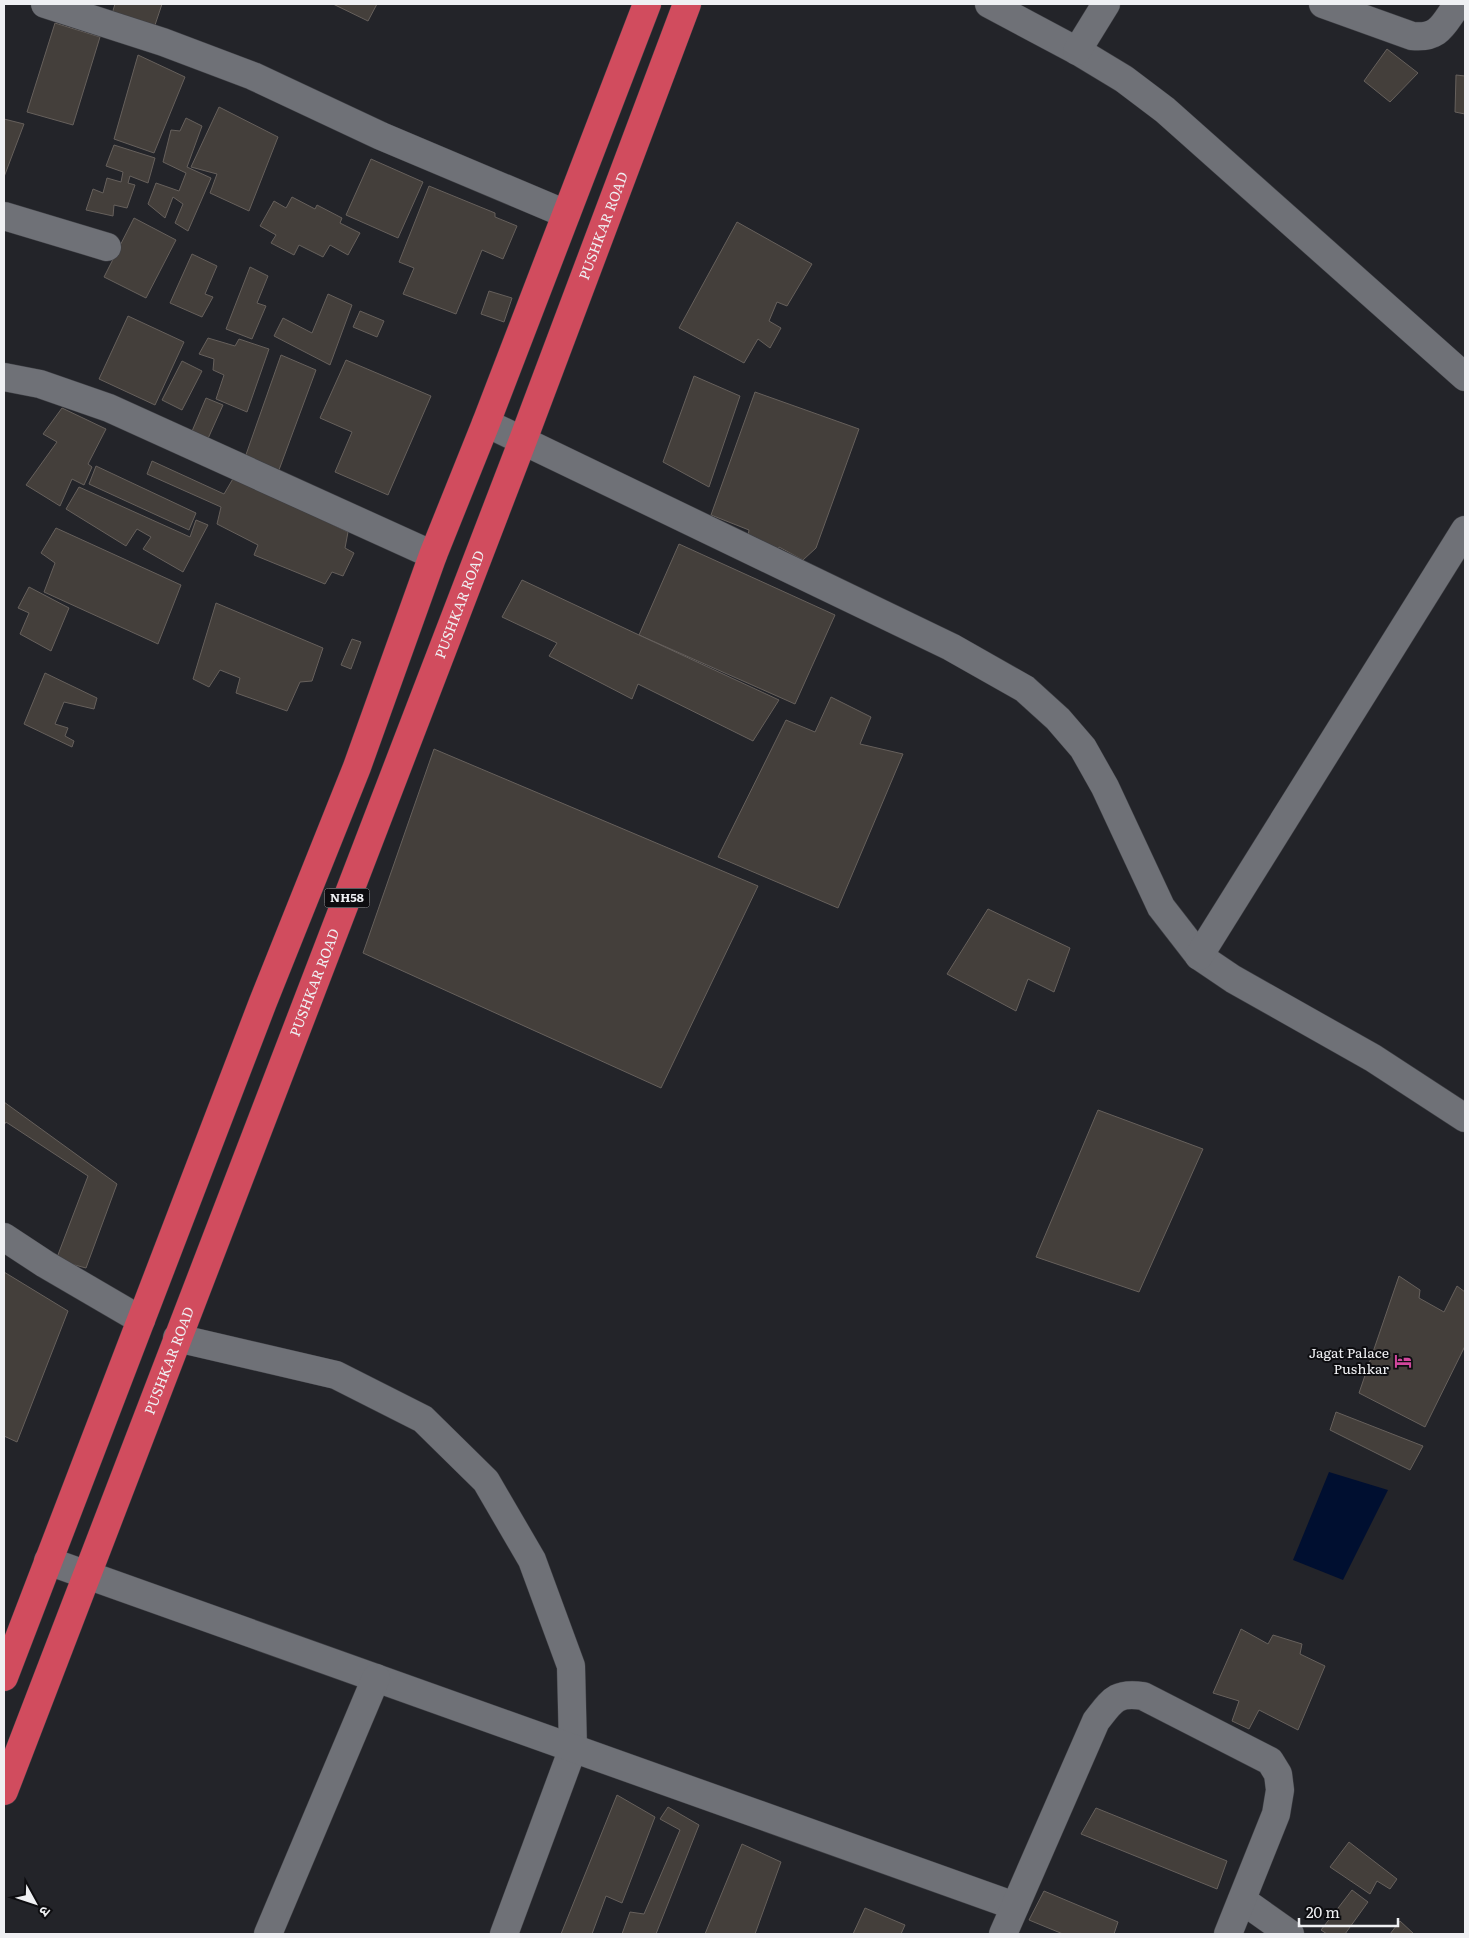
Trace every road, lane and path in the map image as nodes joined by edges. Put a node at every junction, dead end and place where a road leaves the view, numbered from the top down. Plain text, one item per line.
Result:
1 (45, 4) edge
2 (647, 4) edge
3 (687, 4) edge
4 (989, 4) edge
5 (1106, 4) edge
6 (1323, 4) edge
7 (1458, 4) edge
8 (1077, 50) junction
9 (566, 214) junction
10 (4, 216) edge
11 (107, 247) dead end
12 (1465, 377) edge
13 (4, 378) edge
14 (486, 423) junction
15 (523, 440) junction
16 (1465, 530) edge
17 (433, 555) junction
18 (1199, 956) junction
19 (1465, 1118) edge
20 (4, 1237) edge
21 (141, 1320) junction
22 (177, 1338) junction
23 (48, 1561) junction
24 (86, 1576) junction
25 (4, 1677) edge
26 (376, 1678) junction
27 (573, 1748) junction
28 (4, 1791) edge
29 (1242, 1900) junction
30 (1015, 1906) junction
31 (268, 1934) edge
32 (504, 1934) edge
33 (1003, 1934) edge
34 (1228, 1934) edge
35 (1290, 1934) edge

1 - 9 street
2 - 9 highway, NH58
3 - 15 highway, PUSHKAR ROAD / NH58
4 - 8 street
5 - 8 street
6 - 7 street
8 - 12 street
9 - 14 highway, NH58
10 - 11 street
13 - 17 street
14 - 15 street
14 - 17 highway, NH58
15 - 18 street
15 - 22 highway, PUSHKAR ROAD / NH58
16 - 18 street
17 - 21 highway, NH58
18 - 19 street
20 - 21 street
21 - 23 highway, NH58
22 - 24 highway, PUSHKAR ROAD / NH58
22 - 27 street
23 - 24 street
23 - 25 highway, NH58
24 - 26 street
24 - 28 highway, PUSHKAR ROAD / NH58
26 - 27 street
26 - 31 street
27 - 30 street
27 - 32 street
29 - 30 street
29 - 34 street
29 - 35 street
30 - 33 street

